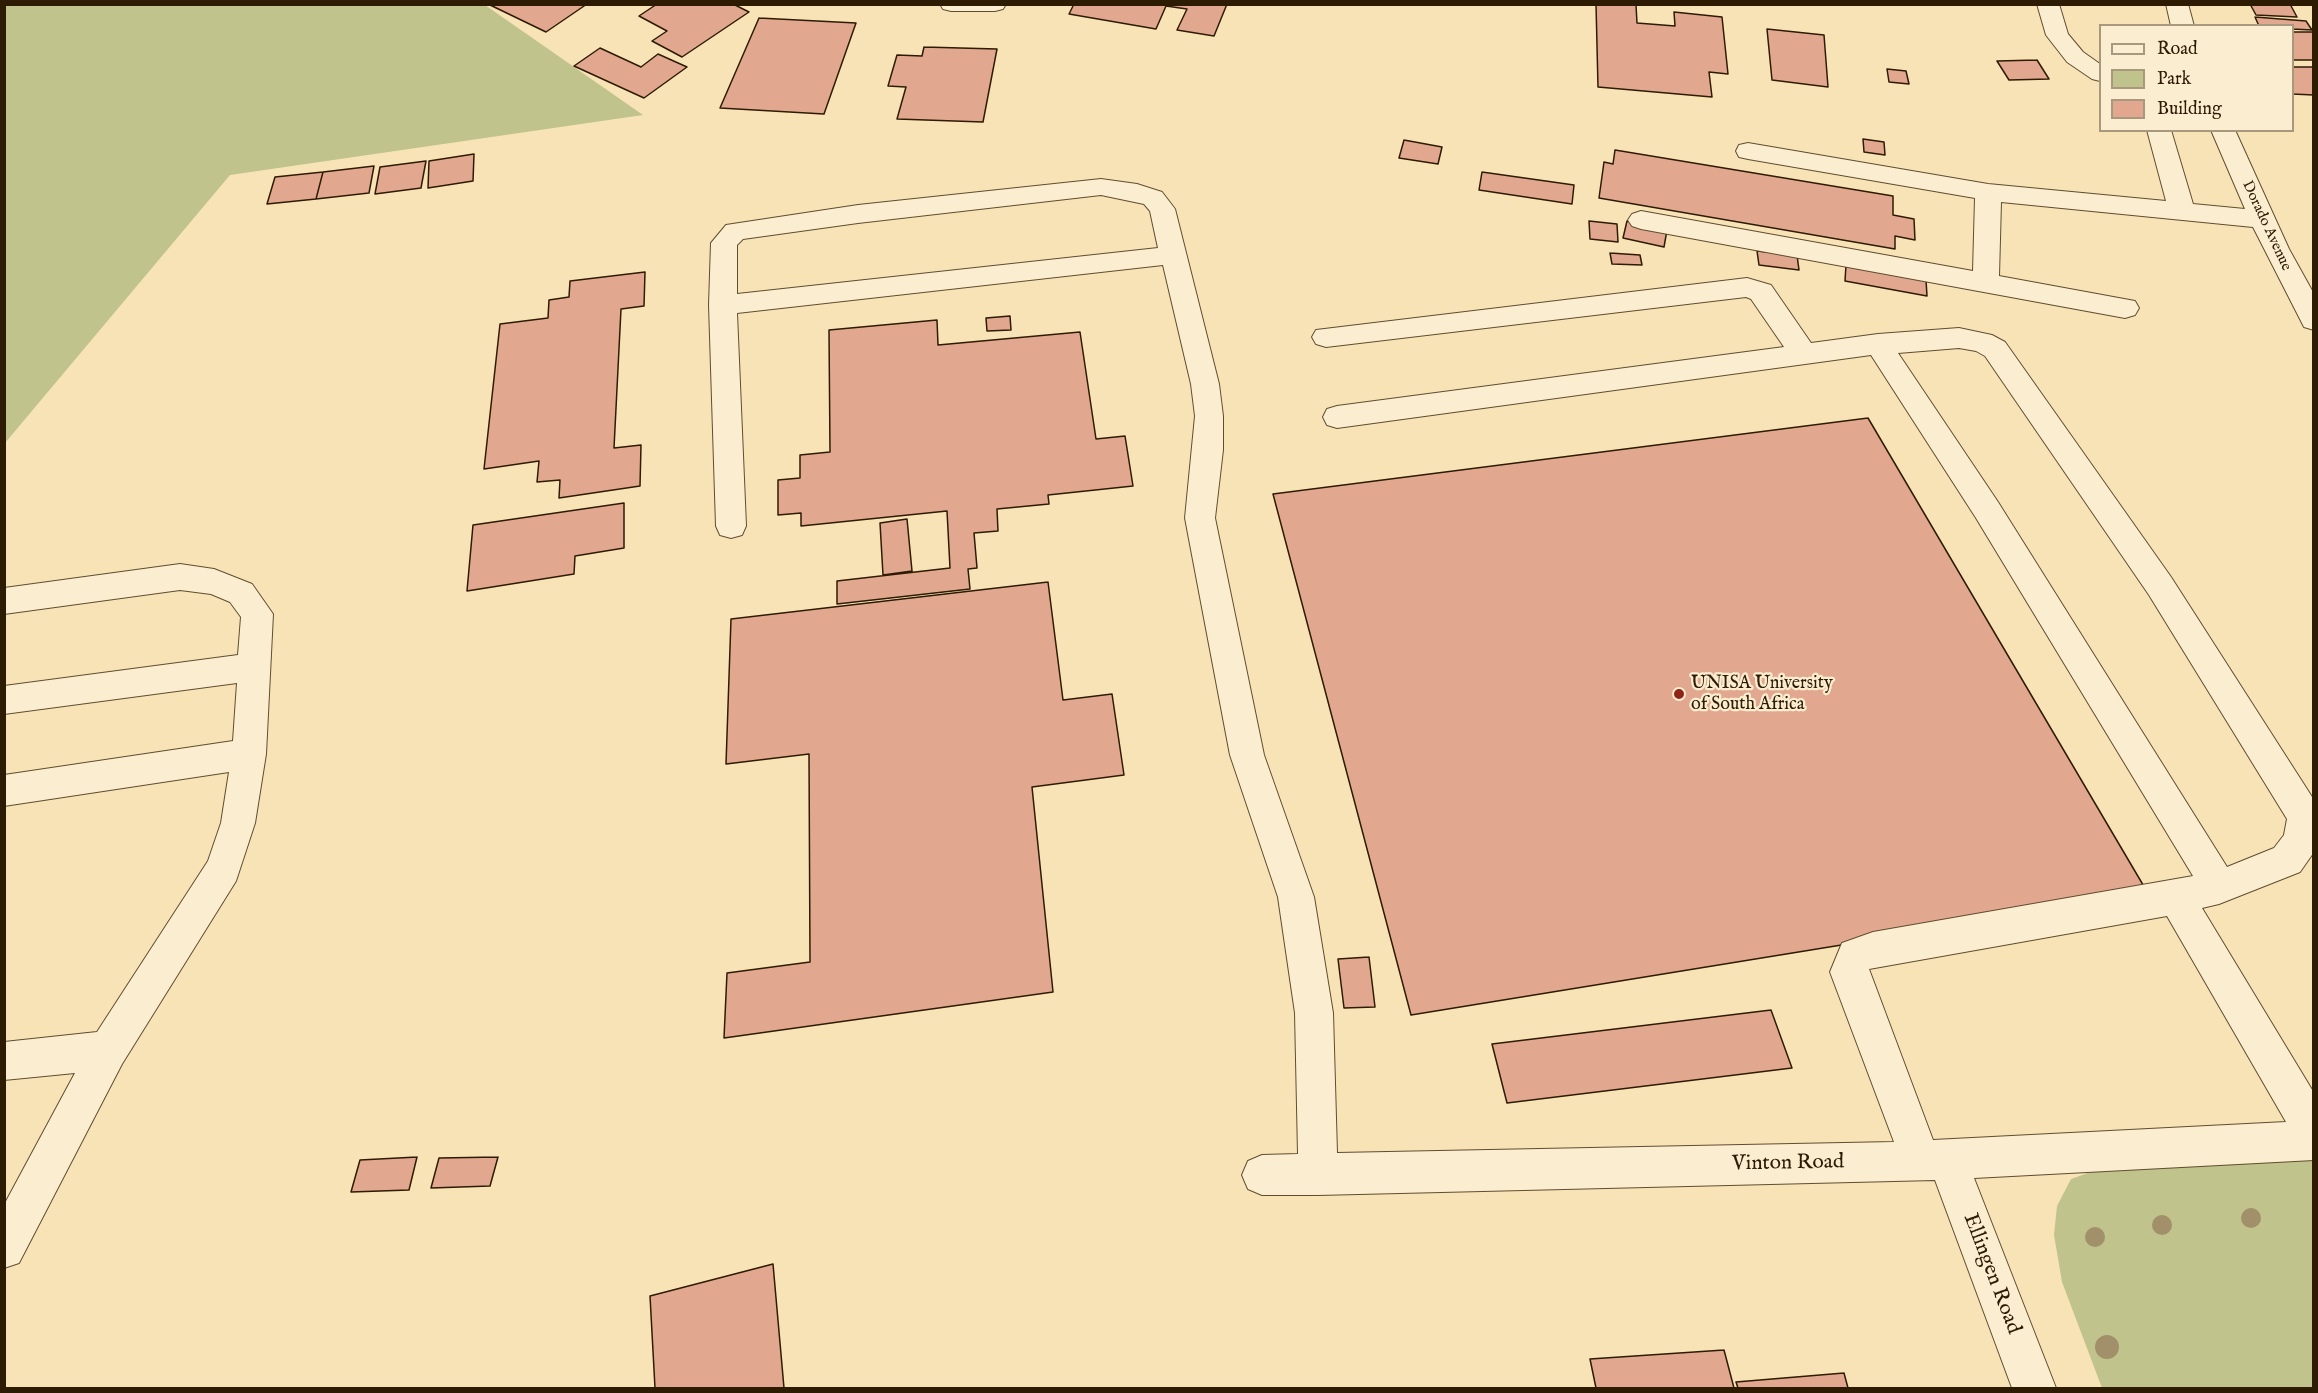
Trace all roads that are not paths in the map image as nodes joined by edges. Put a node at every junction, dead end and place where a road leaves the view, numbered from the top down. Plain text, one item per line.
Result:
1 (951, 4) edge
2 (995, 4) edge
3 (2048, 4) edge
4 (2176, 4) edge
5 (2182, 24) edge
6 (2099, 73) edge
7 (2160, 132) edge
8 (2224, 132) edge
9 (1748, 151) dead end
10 (1988, 192) junction
11 (2182, 211) junction
12 (2261, 219) junction
13 (1641, 220) dead end
14 (1173, 255) junction
15 (1986, 283) junction
16 (723, 305) junction
17 (2125, 308) dead end
18 (2313, 320) edge
19 (1326, 337) dead end
20 (1878, 344) junction
21 (1803, 353) junction
22 (1337, 417) dead end
23 (730, 526) dead end
24 (4, 601) edge
25 (256, 667) junction
26 (4, 700) edge
27 (249, 754) junction
28 (4, 790) edge
29 (2220, 887) junction
30 (2176, 897) junction
31 (108, 1050) junction
32 (4, 1061) edge
33 (2313, 1131) edge
34 (2313, 1140) edge
35 (1934, 1160) junction
36 (1318, 1174) junction
37 (1262, 1175) dead end
38 (4, 1248) edge
39 (2034, 1389) edge

1 - 2 street
3 - 6 street
4 - 5 street
7 - 11 street
8 - 12 street, Dorado Avenue
9 - 10 street
10 - 11 street
10 - 15 street
11 - 12 street
12 - 18 street, Dorado Avenue
13 - 15 street
14 - 16 street
14 - 16 street
14 - 36 street
15 - 17 street
16 - 23 street
19 - 21 street
20 - 21 street
20 - 29 street
20 - 29 street
21 - 22 street
24 - 25 street
25 - 26 street
25 - 27 street
27 - 28 street
27 - 31 street
29 - 30 street
30 - 33 street
30 - 35 street, Ellingen Road
31 - 32 street
31 - 38 street
34 - 35 street, Vinton Road
35 - 36 street, Vinton Road
35 - 39 street, Ellingen Road
36 - 37 street, Vinton Road

